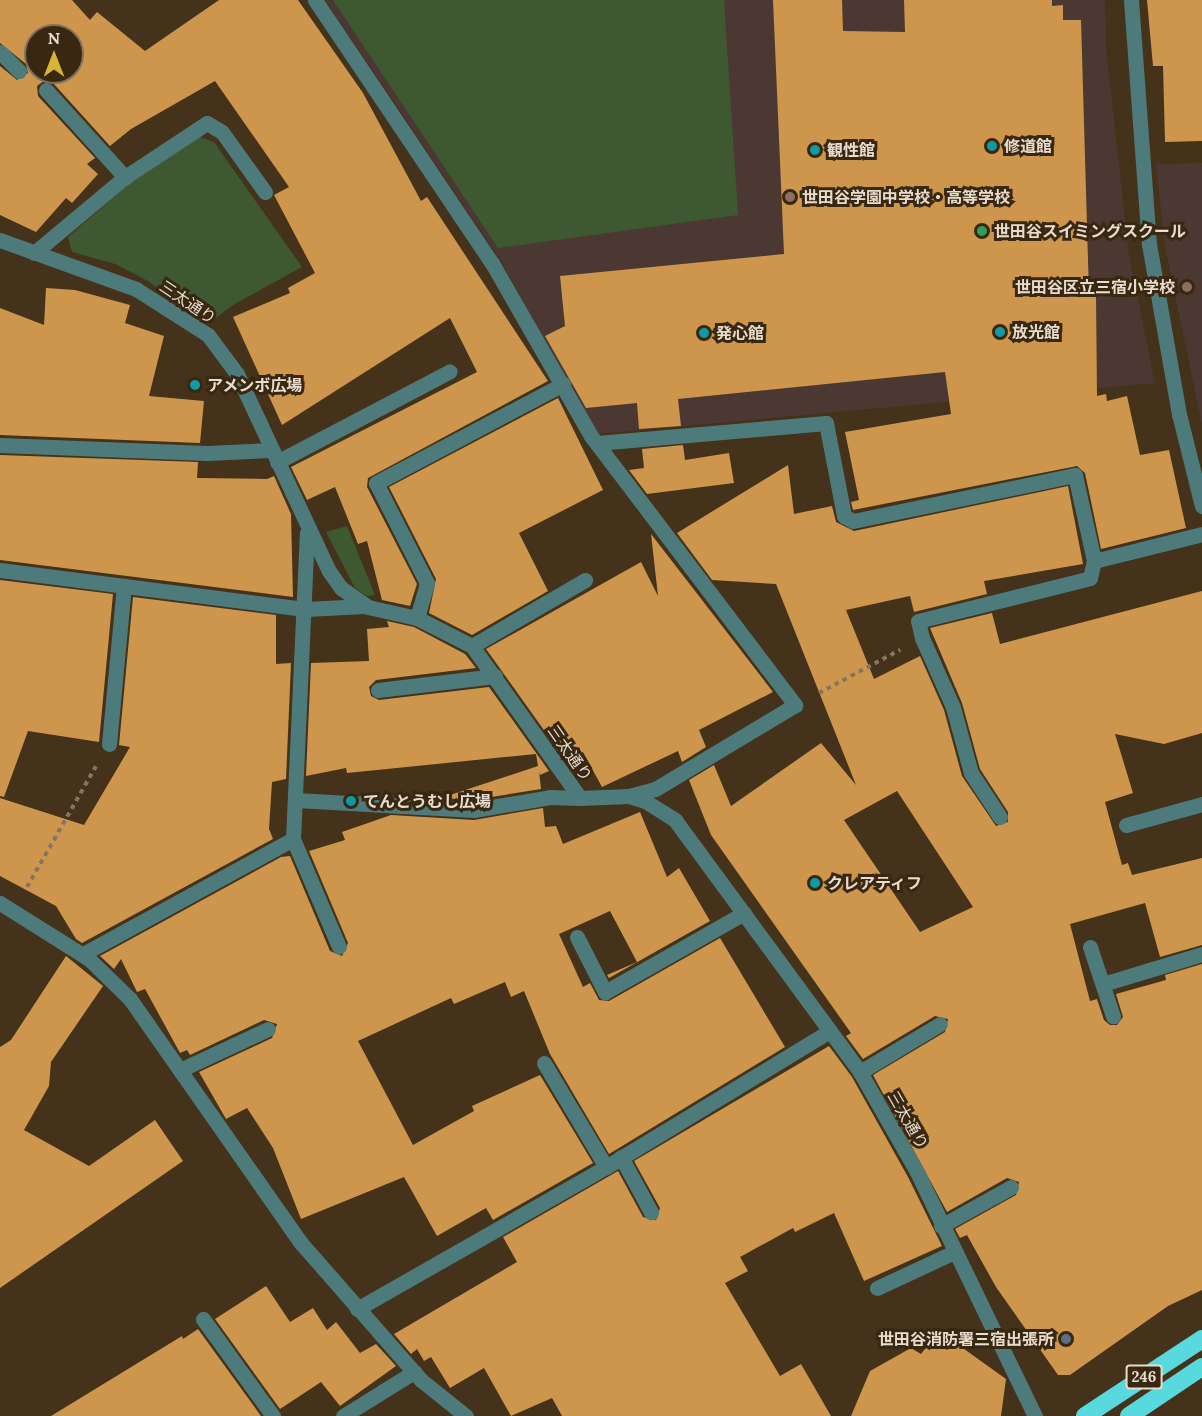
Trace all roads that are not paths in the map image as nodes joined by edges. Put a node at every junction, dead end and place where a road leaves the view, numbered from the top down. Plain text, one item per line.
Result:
1 (315, 0) edge
2 (1131, 0) edge
3 (0, 52) edge
4 (19, 71) dead end
5 (46, 90) dead end
6 (125, 177) junction
7 (265, 192) dead end
8 (0, 240) edge
9 (34, 253) junction
10 (450, 371) dead end
11 (563, 384) junction
12 (597, 443) junction
13 (0, 445) edge
14 (274, 456) junction
15 (1202, 506) edge
16 (306, 524) junction
17 (1202, 534) edge
18 (1094, 561) junction
19 (0, 570) edge
20 (585, 580) dead end
21 (124, 586) junction
22 (368, 607) junction
23 (305, 609) junction
24 (417, 618) junction
25 (472, 646) junction
26 (495, 676) junction
27 (378, 690) dead end
28 (109, 744) road end
29 (629, 796) junction
30 (580, 798) junction
31 (296, 800) junction
32 (1202, 804) edge
33 (1000, 817) dead end
34 (1126, 825) dead end
35 (293, 839) junction
36 (7, 906) edge
37 (744, 913) junction
38 (577, 937) dead end
39 (339, 947) dead end
40 (1090, 947) dead end
41 (82, 954) junction
42 (1202, 954) edge
43 (1103, 984) junction
44 (1113, 1016) dead end
45 (940, 1024) dead end
46 (268, 1029) dead end
47 (830, 1031) junction
48 (544, 1064) dead end
49 (180, 1070) junction
50 (860, 1072) junction
51 (621, 1157) junction
52 (606, 1167) junction
53 (1011, 1187) dead end
54 (651, 1212) dead end
55 (941, 1226) junction
56 (952, 1253) junction
57 (877, 1288) dead end
58 (357, 1309) junction
59 (203, 1319) dead end
60 (1202, 1339) edge
61 (1202, 1367) edge
62 (414, 1372) junction
63 (273, 1416) edge
64 (343, 1416) edge
65 (466, 1416) edge
66 (1035, 1416) edge
67 (1085, 1416) edge
68 (1129, 1416) edge

1 - 11 street
2 - 15 street
3 - 4 street
5 - 6 street
6 - 7 street
6 - 9 street
8 - 9 street, 三太通り
9 - 14 street, 三太通り
10 - 14 street
11 - 12 street
11 - 24 street
12 - 18 street
12 - 29 street
13 - 14 street
14 - 16 street, 三太通り
16 - 22 street, 三太通り
16 - 23 street
17 - 18 street
18 - 33 street
19 - 21 street
20 - 25 street
21 - 23 street
21 - 28 street
22 - 23 street
22 - 24 street, 三太通り
23 - 31 street
24 - 25 street, 三太通り
25 - 26 street, 三太通り
26 - 27 street
26 - 30 street, 三太通り
29 - 30 street, 三太通り
29 - 37 street, 三太通り
30 - 31 street
31 - 35 street
32 - 34 street
35 - 39 street
35 - 41 street
36 - 41 street
37 - 38 street
37 - 47 street, 三太通り
40 - 43 street
41 - 49 street
42 - 43 street
43 - 44 street
45 - 50 street
46 - 49 street
47 - 50 street, 三太通り
47 - 51 street
48 - 52 street
49 - 58 street
50 - 55 street, 三太通り
51 - 52 street
51 - 54 street
52 - 58 street
53 - 55 street
55 - 56 street, 三太通り
56 - 57 street
56 - 66 street, 三太通り
58 - 62 street
59 - 63 street
60 - 67 highway, 246
61 - 68 highway
62 - 64 street
62 - 65 street

